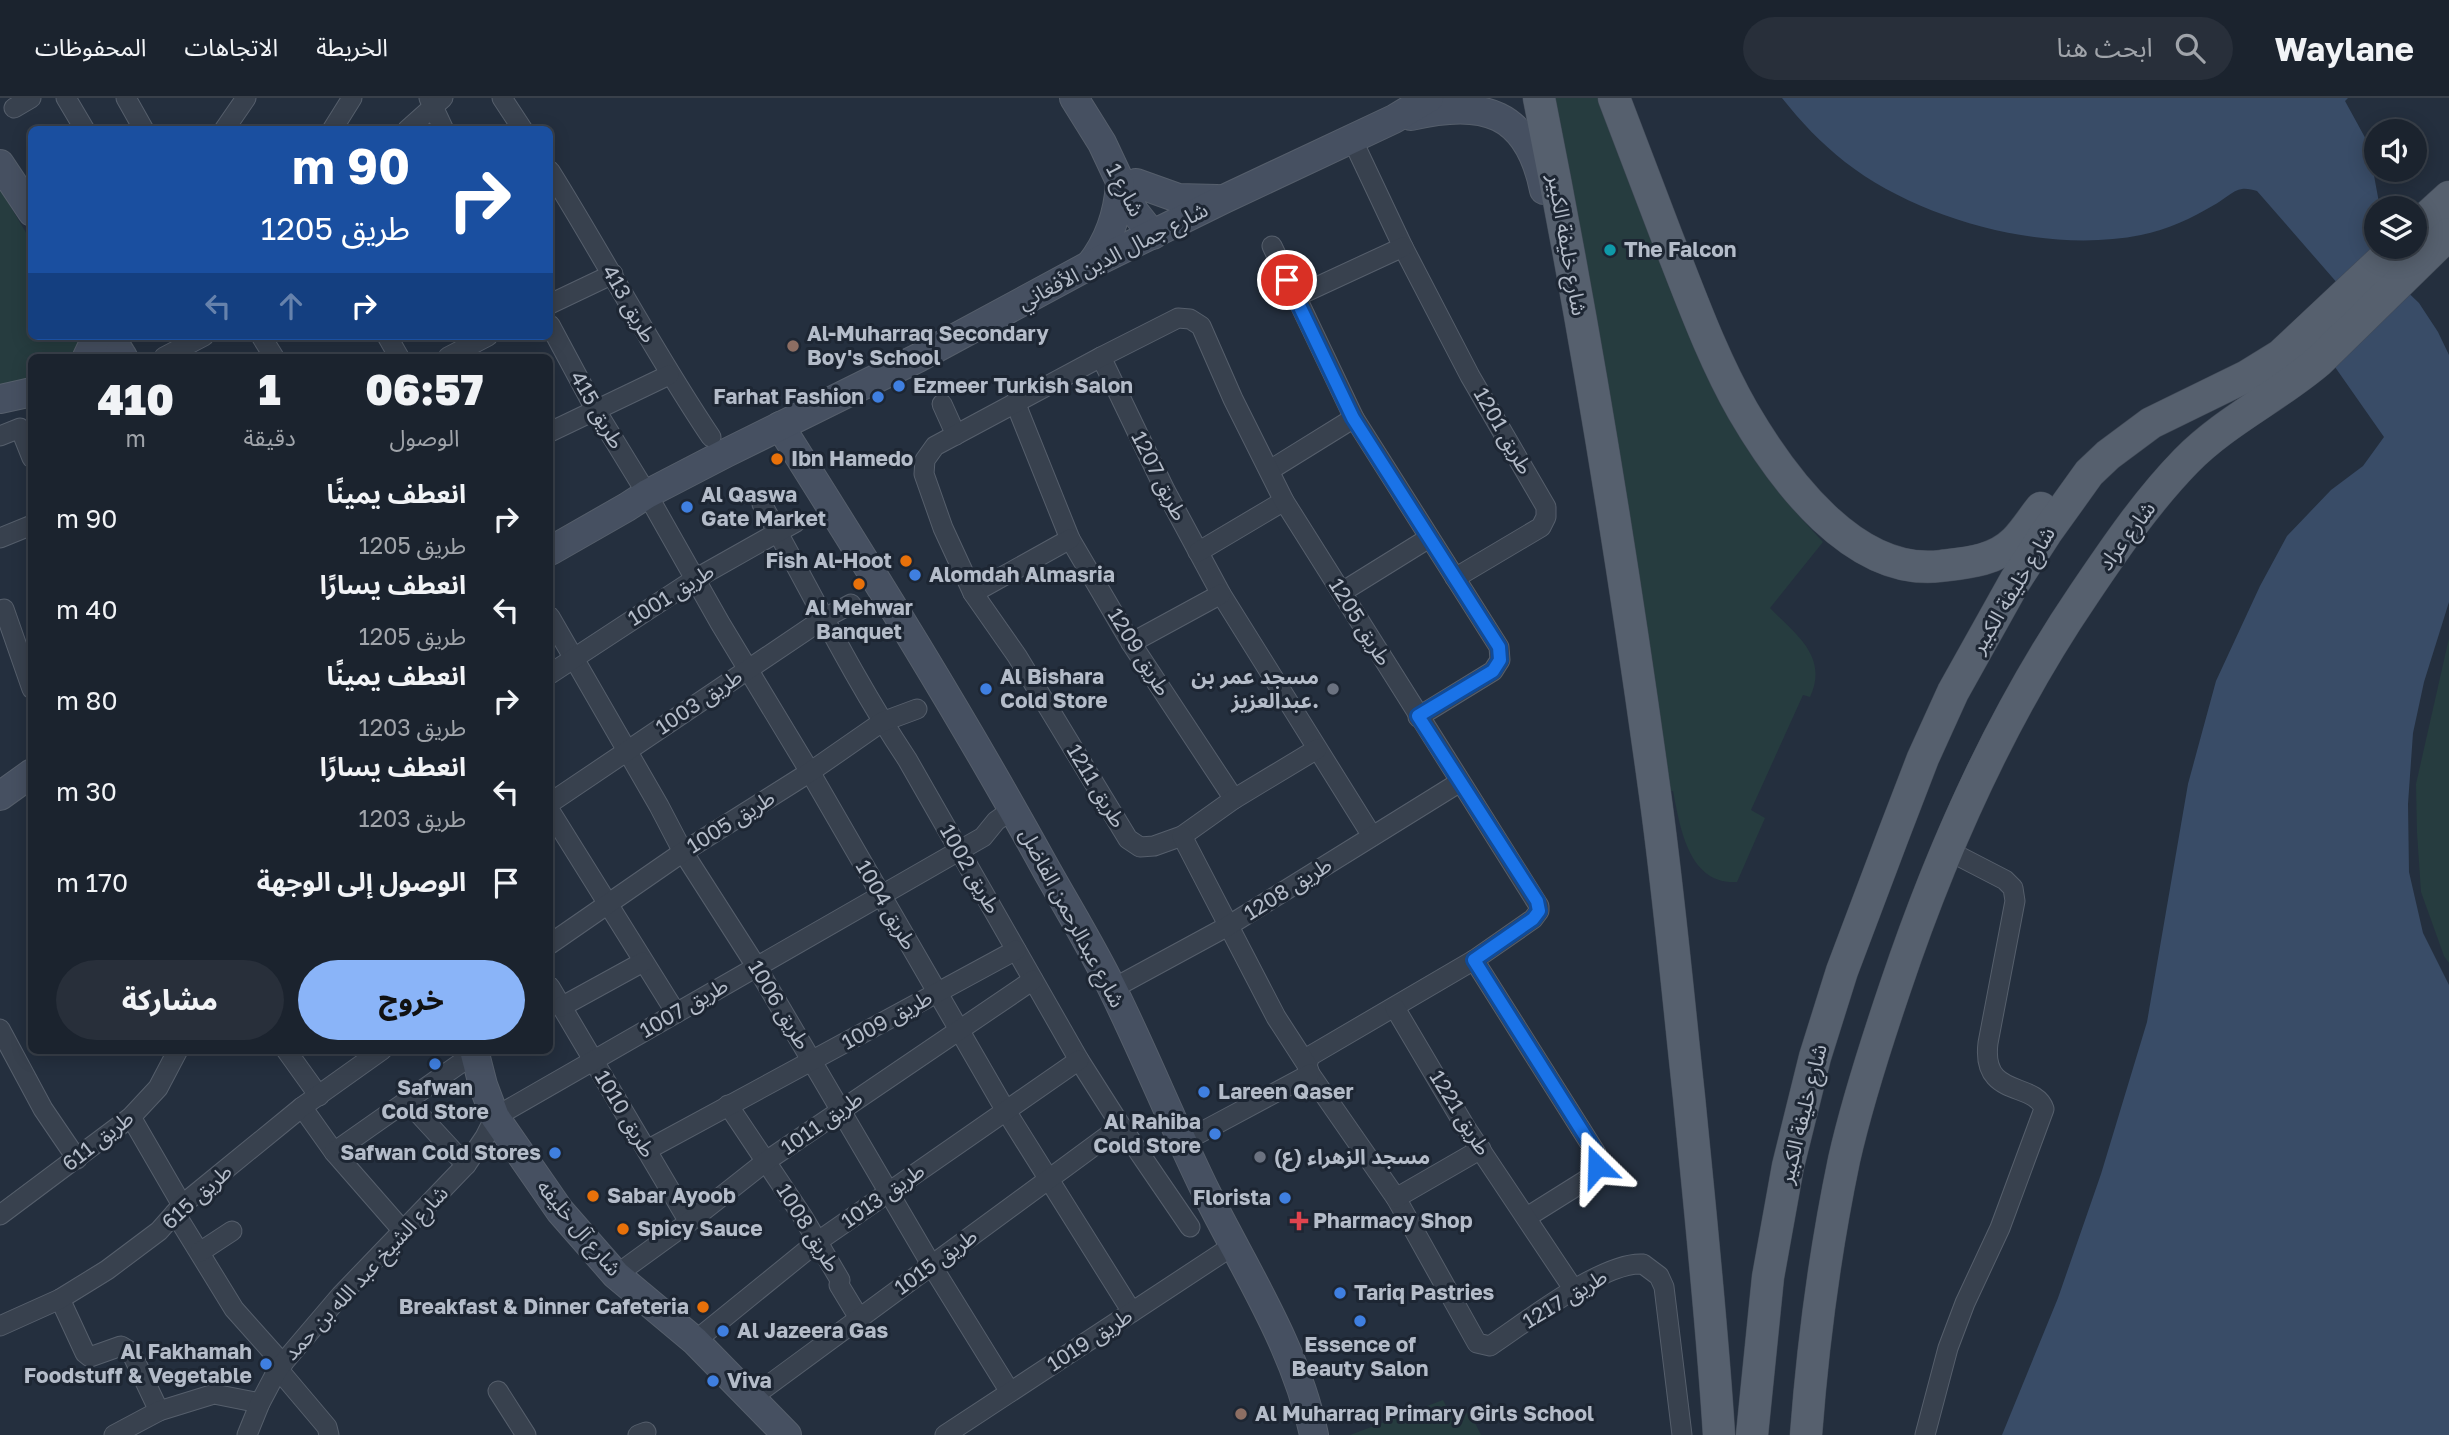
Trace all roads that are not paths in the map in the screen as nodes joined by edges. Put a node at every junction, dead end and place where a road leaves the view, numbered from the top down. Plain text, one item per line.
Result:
1 (31, 98) edge
2 (66, 98) edge
3 (126, 98) edge
4 (246, 98) edge
5 (352, 98) edge
6 (502, 98) edge
7 (1074, 98) edge
8 (1429, 98) edge
9 (1539, 98) edge
10 (1614, 98) edge
11 (434, 101) edge
12 (14, 108) dead end
13 (1394, 119) junction
14 (83, 126) edge
15 (142, 126) edge
16 (227, 126) edge
17 (334, 126) edge
18 (411, 126) edge
19 (443, 126) edge
20 (520, 126) edge
21 (1352, 139) junction
22 (0, 164) edge
23 (553, 178) edge
24 (1128, 183) junction
25 (1224, 199) junction
26 (28, 206) edge
27 (2437, 217) edge
28 (1157, 232) junction
29 (1566, 232) junction
30 (1272, 246) dead end
31 (1403, 247) junction
32 (2386, 259) edge
33 (1090, 265) junction
34 (613, 274) junction
35 (1295, 297) junction
36 (553, 303) edge
37 (553, 331) edge
38 (196, 340) edge
39 (480, 340) edge
40 (2309, 350) junction
41 (170, 354) edge
42 (453, 354) edge
43 (1101, 357) junction
44 (669, 375) junction
45 (28, 393) edge
46 (0, 399) edge
47 (1015, 402) junction
48 (942, 404) dead end
49 (595, 409) junction
50 (1353, 418) junction
51 (780, 426) junction
52 (553, 430) edge
53 (956, 435) junction
54 (0, 436) edge
55 (711, 437) dead end
56 (28, 448) edge
57 (925, 460) joint
58 (1270, 470) junction
59 (2078, 486) junction
60 (647, 494) junction
61 (1284, 501) junction
62 (762, 504) dead end
63 (796, 522) dead end
64 (28, 527) edge
65 (779, 533) junction
66 (0, 538) edge
67 (1429, 538) junction
68 (553, 539) edge
69 (1070, 539) junction
70 (553, 549) edge
71 (1198, 552) junction
72 (1455, 578) junction
73 (695, 579) junction
74 (1342, 592) junction
75 (973, 593) junction
76 (1221, 594) junction
77 (851, 604) dead end
78 (4, 610) dead end
79 (823, 619) junction
80 (553, 622) edge
81 (24, 641) edge
82 (1131, 643) junction
83 (573, 657) junction
84 (28, 665) edge
85 (748, 669) junction
86 (553, 672) edge
87 (917, 709) dead end
88 (1418, 716) junction
89 (882, 722) junction
90 (1317, 749) junction
91 (626, 750) junction
92 (810, 772) junction
93 (28, 776) edge
94 (1460, 782) junction
95 (0, 796) edge
96 (1234, 799) junction
97 (553, 801) edge
98 (553, 816) edge
99 (1018, 818) junction
100 (1182, 836) junction
101 (1371, 836) junction
102 (1945, 849) junction
103 (960, 850) junction
104 (683, 852) junction
105 (881, 895) junction
106 (608, 904) junction
107 (1228, 926) junction
108 (553, 942) edge
109 (1016, 950) junction
110 (1474, 960) junction
111 (643, 962) junction
112 (756, 967) junction
113 (1033, 980) junction
114 (1112, 989) junction
115 (553, 992) edge
116 (937, 993) junction
117 (561, 1007) junction
118 (1395, 1008) junction
119 (676, 1013) junction
120 (960, 1030) junction
121 (1, 1033) edge
122 (176, 1054) edge
123 (288, 1054) edge
124 (376, 1054) edge
125 (471, 1054) edge
126 (476, 1054) edge
127 (593, 1060) junction
128 (1079, 1060) junction
129 (812, 1061) junction
130 (1309, 1065) junction
131 (310, 1101) junction
132 (407, 1101) junction
133 (728, 1105) junction
134 (841, 1110) junction
135 (1006, 1111) junction
136 (131, 1117) junction
137 (495, 1117) junction
138 (1121, 1126) junction
139 (1196, 1135) dead end
140 (1481, 1149) junction
141 (646, 1150) junction
142 (334, 1152) junction
143 (77, 1159) junction
144 (765, 1162) junction
145 (466, 1165) junction
146 (1048, 1179) junction
147 (888, 1192) junction
148 (1396, 1198) junction
149 (179, 1209) junction
150 (0, 1215) edge
151 (1527, 1217) junction
152 (689, 1222) junction
153 (1190, 1227) dead end
154 (232, 1231) dead end
155 (403, 1231) junction
156 (817, 1242) junction
157 (1234, 1245) junction
158 (200, 1252) junction
159 (932, 1266) junction
160 (616, 1275) junction
161 (1574, 1290) junction
162 (60, 1299) junction
163 (1132, 1312) junction
164 (859, 1318) junction
165 (0, 1326) edge
166 (695, 1341) junction
167 (281, 1366) junction
168 (498, 1391) dead end
169 (1010, 1392) junction
170 (751, 1398) junction
171 (260, 1403) junction
172 (159, 1411) junction
173 (114, 1435) edge
174 (247, 1435) edge
175 (330, 1435) edge
176 (526, 1435) edge
177 (787, 1435) edge
178 (945, 1435) edge
179 (1314, 1435) edge
180 (1682, 1435) edge
181 (1719, 1435) edge
182 (1752, 1435) edge
183 (1806, 1435) edge
184 (1925, 1435) edge

1 - 12 street
2 - 14 street
3 - 15 street
4 - 16 street
5 - 17 street
6 - 20 street
7 - 24 street, شارع 1
8 - 13 street, شارع جمال الدين الأفغاني
9 - 29 main road, شارع خليفة الكبير
10 - 59 main road, شارع خليفة الكبير
11 - 18 street
11 - 19 street
13 - 21 street, شارع جمال الدين الأفغاني
13 - 29 street, شارع جمال الدين الأفغاني
21 - 25 street, شارع جمال الدين الأفغاني
21 - 31 street, طريق 1201
22 - 26 street
23 - 34 street, طريق 413
24 - 25 street
24 - 28 street, شارع 1
24 - 33 street
25 - 28 street, شارع جمال الدين الأفغاني
27 - 40 main road, شارع عراد
28 - 33 street, شارع جمال الدين الأفغاني
29 - 181 main road, شارع خليفة الكبير
30 - 35 street
31 - 35 street
31 - 72 street, طريق 1201
32 - 40 main road, شارع عراد
33 - 51 street, شارع جمال الدين الأفغاني
34 - 36 street
34 - 44 street, طريق 413
35 - 50 street
37 - 49 street, طريق 415
38 - 41 street
39 - 42 street
40 - 59 main road, شارع عراد
40 - 102 main road, شارع عراد
43 - 47 street, طريق 1205
43 - 58 street, طريق 1205
43 - 71 street, طريق 1207
44 - 49 street
44 - 55 street, طريق 413
45 - 46 street
47 - 53 street, طريق 1205
47 - 69 street, طريق 1209
48 - 53 street
49 - 52 street
49 - 60 street, طريق 415
50 - 58 street
50 - 67 street
51 - 60 street, شارع جمال الدين الأفغاني
51 - 99 street, شارع عبدالرحمن الفاضل
53 - 57 street, طريق 1205
54 - 56 street
57 - 75 street, طريق 1211
58 - 61 street, طريق 1205
59 - 182 main road, شارع خليفة الكبير
60 - 68 street, شارع جمال الدين الأفغاني
60 - 70 street, شارع جمال الدين الأفغاني
60 - 73 street, طريق 1004
61 - 71 street
61 - 74 street, طريق 1205
62 - 65 street, طريق 1002
63 - 65 street, طريق 1001
64 - 66 street
65 - 73 street, طريق 1001
65 - 79 street, طريق 1002
67 - 72 street
67 - 74 street
69 - 75 street
69 - 82 street, طريق 1209
71 - 76 street, طريق 1207
72 - 88 street
73 - 83 street, طريق 1001
73 - 85 street, طريق 1004
74 - 88 street, طريق 1205
75 - 100 street, طريق 1211
76 - 82 street
76 - 90 street, طريق 1207
77 - 79 street, طريق 1003
78 - 81 street
79 - 85 street, طريق 1003
79 - 89 street, طريق 1002
80 - 83 street, طريق 1006
81 - 84 street
82 - 96 street, طريق 1209
83 - 86 street, طريق 1001
83 - 91 street, طريق 1006
85 - 91 street, طريق 1003
85 - 92 street, طريق 1004
87 - 89 street, طريق 1005
88 - 94 street, طريق 1205
89 - 92 street, طريق 1005
89 - 103 street, طريق 1002
90 - 96 street, طريق 1211
90 - 101 street, طريق 1207
91 - 97 street, طريق 1003
91 - 104 street, طريق 1006
92 - 104 street, طريق 1005
92 - 105 street, طريق 1004
93 - 95 street
94 - 101 street, طريق 1208
94 - 110 street, طريق 1205
96 - 100 street, طريق 1211
98 - 106 street
99 - 103 street, طريق 1007
99 - 114 street, شارع عبدالرحمن الفاضل
100 - 107 street
101 - 107 street, طريق 1208
102 - 183 main road, شارع عراد
102 - 184 street
103 - 105 street, طريق 1007
103 - 109 street, طريق 1002
104 - 106 street, طريق 1005
104 - 112 street, طريق 1006
105 - 112 street, طريق 1007
105 - 116 street, طريق 1004
106 - 108 street, طريق 1005
106 - 111 street
107 - 114 street, طريق 1208
107 - 130 street, طريق 1217
109 - 113 street, طريق 1002
109 - 116 street, طريق 1009
110 - 118 street, طريق 1205
110 - 151 street
111 - 117 street
111 - 119 street
112 - 119 street, طريق 1007
112 - 129 street, طريق 1006
113 - 120 street, طريق 1011
113 - 128 street, طريق 1002
114 - 157 street, شارع عبدالرحمن الفاضل
115 - 117 street, طريق 1010
116 - 120 street, طريق 1004
116 - 129 street, طريق 1009
117 - 127 street, طريق 1010
118 - 130 street, طريق 1205
118 - 140 street, طريق 1221
119 - 127 street, طريق 1007
120 - 134 street, طريق 1011
120 - 135 street, طريق 1004
121 - 143 street
122 - 136 street, طريق 611
123 - 131 street
124 - 131 street, طريق 615
125 - 132 street
126 - 137 street, شارع آل خليفه
127 - 137 street, طريق 1007
127 - 141 street, طريق 1010
128 - 135 street, طريق 1013
128 - 138 street, طريق 1002
129 - 133 street, طريق 1009
129 - 134 street, طريق 1006
130 - 139 street, طريق 1205
130 - 148 street, طريق 1217
131 - 142 street
131 - 149 street, طريق 615
132 - 142 street
132 - 145 street
133 - 141 street, طريق 1009
133 - 144 street, طريق 1008
134 - 144 street, طريق 1011
134 - 147 street, طريق 1006
135 - 146 street, طريق 1004
135 - 147 street, طريق 1013
136 - 143 street, طريق 611
136 - 149 street
137 - 145 street, شارع الشيخ عبد الله بن حمد
137 - 160 street, شارع آل خليفه
138 - 146 street, طريق 1015
138 - 153 street, طريق 1002
140 - 148 street
140 - 151 street, طريق 1221
141 - 152 street, طريق 1010
142 - 155 street
143 - 150 street, طريق 611
144 - 152 street, طريق 1011
144 - 156 street, طريق 1008
145 - 155 street, شارع الشيخ عبد الله بن حمد
146 - 159 street, طريق 1015
146 - 163 street, طريق 1004
147 - 156 street, طريق 1013
147 - 159 street, طريق 1006
148 - 161 street, طريق 1217
149 - 158 street
149 - 162 street, طريق 615
151 - 161 street, طريق 1221
152 - 160 street, طريق 1011
154 - 158 street
155 - 167 street, شارع الشيخ عبد الله بن حمد
156 - 164 street, طريق 1008
156 - 166 street, طريق 1013
157 - 163 street, طريق 1019
157 - 179 street, شارع عبدالرحمن الفاضل
158 - 167 street
159 - 164 street, طريق 1015
159 - 169 street, طريق 1006
160 - 166 street, شارع آل خليفه
161 - 180 street, طريق 1217
162 - 165 street, طريق 615
162 - 172 street
163 - 169 street, طريق 1019
164 - 170 street, طريق 1015
166 - 170 street, شارع آل خليفه
167 - 171 street, شارع الشيخ عبد الله بن حمد
167 - 175 street
168 - 176 street
169 - 178 street, طريق 1019
170 - 177 street, شارع آل خليفه
171 - 172 street
171 - 174 street, شارع الشيخ عبد الله بن حمد
172 - 173 street

